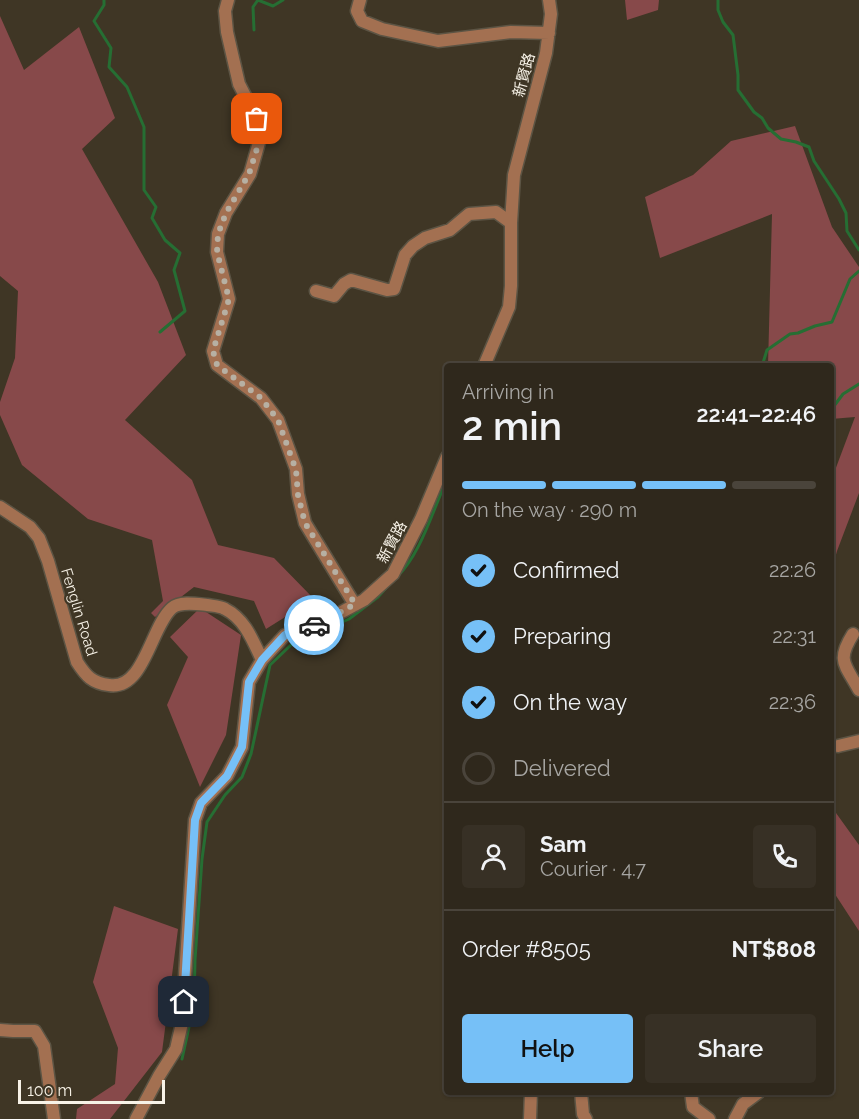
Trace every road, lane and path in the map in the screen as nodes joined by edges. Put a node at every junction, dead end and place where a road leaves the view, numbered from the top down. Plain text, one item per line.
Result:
1 (228, 0) edge
2 (360, 0) edge
3 (549, 0) edge
4 (549, 33) junction
5 (511, 223) junction
6 (316, 291) dead end
7 (485, 363) edge
8 (444, 473) edge
9 (0, 507) edge
10 (355, 604) junction
11 (853, 634) dead end
12 (262, 660) junction
13 (859, 690) edge
14 (859, 741) edge
15 (838, 746) dead end
16 (0, 1030) edge
17 (531, 1095) edge
18 (581, 1095) edge
19 (691, 1095) edge
20 (755, 1095) edge
21 (54, 1119) edge
22 (136, 1119) edge
23 (530, 1119) edge
24 (586, 1119) edge
25 (709, 1119) edge
26 (735, 1119) edge

1 - 10 street
2 - 4 street
3 - 4 street, 新賢路
4 - 5 street, 新賢路
5 - 6 street
5 - 7 street, 新賢路
8 - 10 street, 新賢路
9 - 12 street, Fenglin Road
10 - 12 street, 新賢路
11 - 13 street
12 - 22 street, 新賢路
14 - 15 street
16 - 21 street
17 - 23 street
18 - 24 street
19 - 25 street
20 - 26 street

